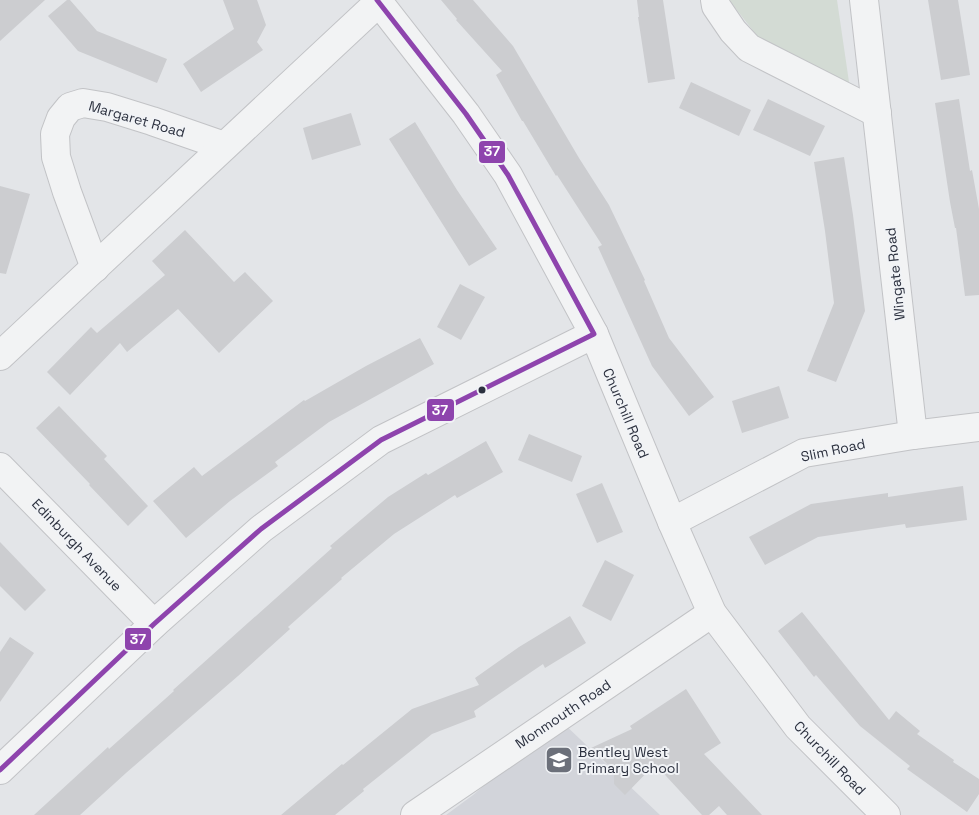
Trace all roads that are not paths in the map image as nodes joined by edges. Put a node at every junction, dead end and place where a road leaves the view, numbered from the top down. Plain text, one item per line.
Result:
1 (715, 0) edge
2 (864, 0) edge
3 (378, 1) edge
4 (877, 113) junction
5 (224, 146) junction
6 (94, 268) junction
7 (594, 334) junction
8 (0, 356) edge
9 (979, 427) edge
10 (913, 435) junction
11 (0, 467) edge
12 (672, 522) junction
13 (712, 614) junction
14 (154, 624) junction
15 (0, 770) edge
16 (415, 815) edge
17 (886, 815) edge

1 - 4 street
2 - 4 street, Wingate Road
3 - 5 street
3 - 7 street, Churchill Road
4 - 10 street, Wingate Road
5 - 6 street
5 - 6 street, Margaret Road
6 - 8 street
7 - 12 street, Churchill Road
7 - 14 street
9 - 10 street, Slim Road
10 - 12 street, Slim Road
11 - 14 street, Edinburgh Avenue
12 - 13 street, Churchill Road
13 - 16 street, Monmouth Road
13 - 17 street, Churchill Road
14 - 15 street

